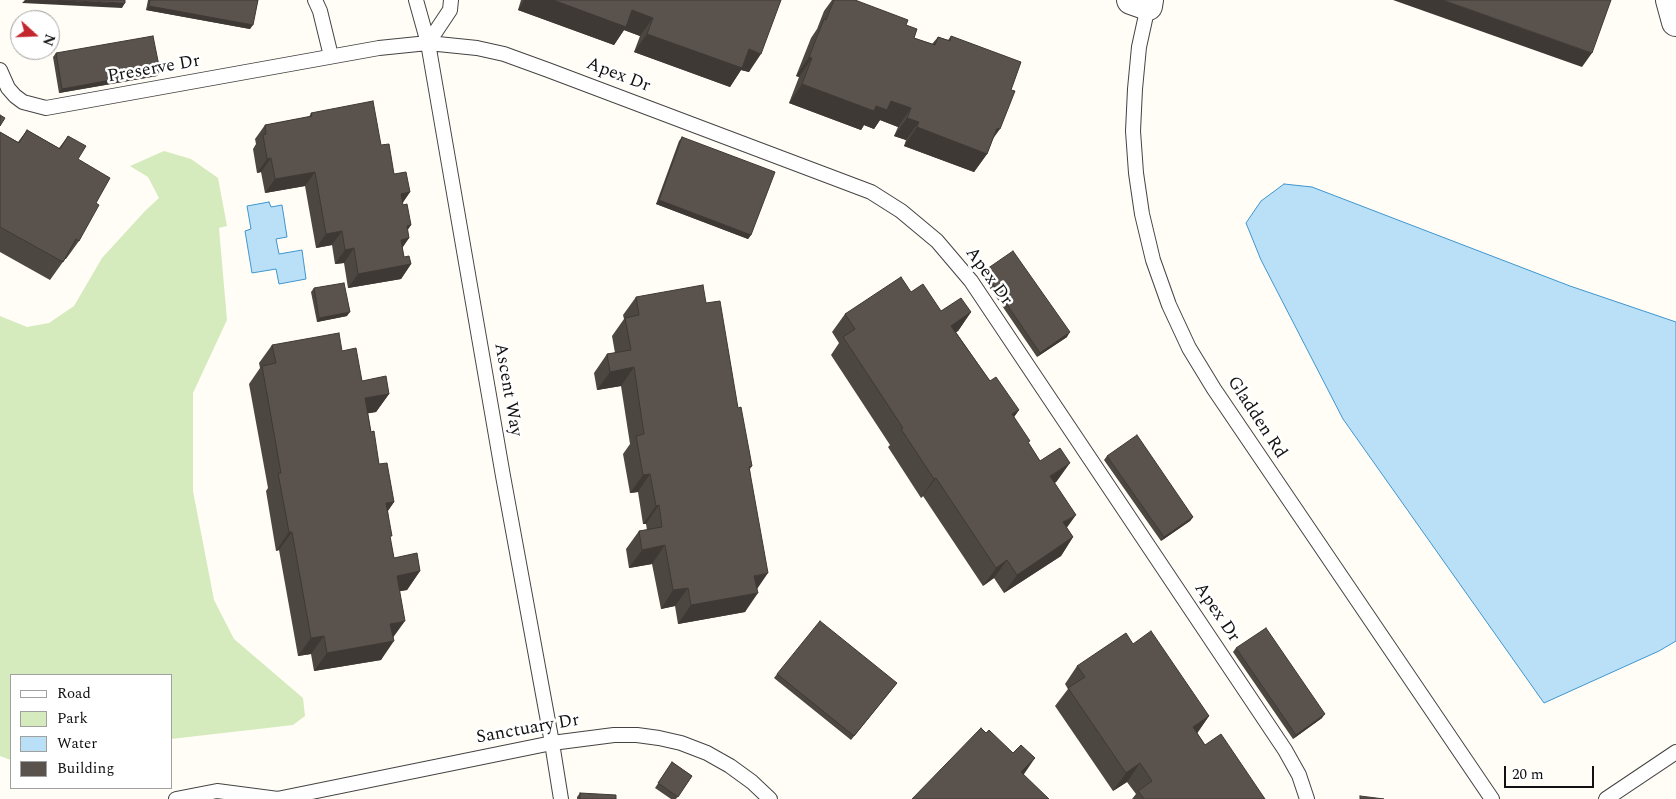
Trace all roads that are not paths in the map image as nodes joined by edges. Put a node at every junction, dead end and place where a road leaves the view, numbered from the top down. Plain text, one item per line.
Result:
1 (314, 0) edge
2 (416, 0) edge
3 (451, 0) edge
4 (1670, 0) edge
5 (1143, 2) edge
6 (1676, 22) edge
7 (428, 43) junction
8 (331, 56) junction
9 (0, 70) edge
10 (552, 743) junction
11 (1676, 752) edge
12 (176, 799) edge
13 (278, 799) edge
14 (561, 799) edge
15 (770, 799) edge
16 (1307, 799) edge
17 (1492, 799) edge
18 (1606, 799) edge

1 - 8 lane
2 - 7 lane, Ascent Way
3 - 7 lane
4 - 6 street
5 - 17 lane, Gladden Rd
7 - 8 lane, Preserve Dr
7 - 10 lane, Ascent Way
7 - 16 lane, Apex Dr
8 - 9 lane, Preserve Dr
10 - 13 lane, Sanctuary Dr
10 - 14 lane, Ascent Way
10 - 15 lane, Sanctuary Dr
11 - 18 lane
12 - 13 lane, Sanctuary Dr

